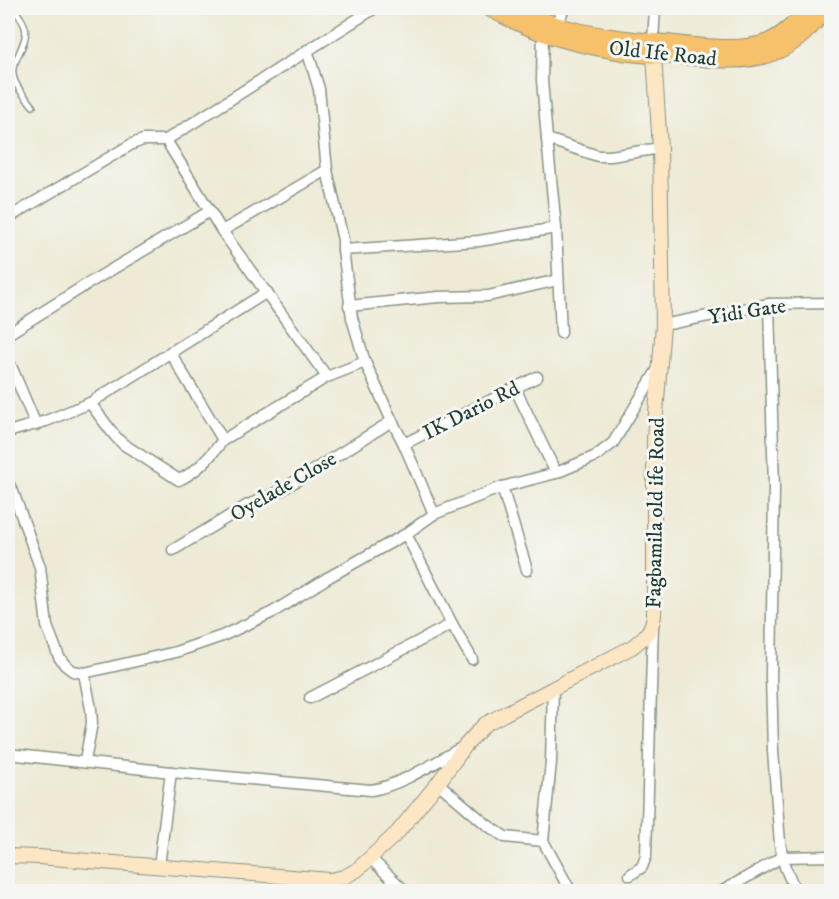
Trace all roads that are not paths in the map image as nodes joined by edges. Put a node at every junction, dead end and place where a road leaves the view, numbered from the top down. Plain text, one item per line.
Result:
1 (13, 8) edge
2 (375, 8) edge
3 (488, 8) edge
4 (520, 8) edge
5 (564, 8) edge
6 (655, 8) edge
7 (810, 8) edge
8 (826, 8) edge
9 (557, 25) junction
10 (543, 33) junction
11 (654, 48) junction
12 (307, 50) junction
13 (33, 106) dead end
14 (166, 140) junction
15 (547, 140) junction
16 (660, 148) junction
17 (327, 170) junction
18 (210, 211) junction
19 (8, 218) edge
20 (556, 228) junction
21 (222, 231) junction
22 (343, 250) junction
23 (558, 280) junction
24 (267, 292) junction
25 (831, 303) edge
26 (769, 304) junction
27 (350, 306) junction
28 (663, 325) junction
29 (561, 333) dead end
30 (8, 334) edge
31 (170, 352) junction
32 (8, 359) edge
33 (366, 362) junction
34 (659, 367) junction
35 (327, 376) junction
36 (537, 376) dead end
37 (515, 388) junction
38 (90, 403) junction
39 (392, 421) junction
40 (36, 424) junction
41 (8, 432) edge
42 (223, 440) junction
43 (404, 444) junction
44 (556, 473) junction
45 (8, 483) edge
46 (502, 487) junction
47 (434, 514) junction
48 (406, 534) junction
49 (173, 550) dead end
50 (527, 570) dead end
51 (452, 624) junction
52 (653, 624) junction
53 (472, 659) dead end
54 (84, 673) junction
55 (553, 688) junction
56 (310, 698) dead end
57 (465, 746) junction
58 (8, 754) edge
59 (85, 761) junction
60 (171, 772) junction
61 (438, 783) junction
62 (543, 841) junction
63 (8, 856) edge
64 (831, 856) edge
65 (782, 857) junction
66 (370, 858) junction
67 (159, 866) junction
68 (630, 875) dead end
69 (406, 891) edge
70 (571, 891) edge
71 (721, 891) edge
72 (796, 891) edge

1 - 13 lane
2 - 12 street
3 - 10 main road, Old Ife Road
4 - 9 main road, Old Ife Road
5 - 9 street
6 - 11 street
7 - 11 main road, Old Ife Road
8 - 11 main road, Old Ife Road
9 - 11 main road, Old Ife Road
10 - 11 main road, Old Ife Road
10 - 15 street
11 - 16 street, Fagbamila old ife Road
12 - 14 street
12 - 17 street
14 - 18 street
14 - 19 street
15 - 16 street
15 - 20 street
16 - 28 street, Fagbamila old ife Road
17 - 21 street
17 - 22 street
18 - 21 street
18 - 30 street
20 - 22 street
20 - 23 street
21 - 24 street
22 - 27 street
23 - 27 street
23 - 29 street
24 - 31 street
24 - 35 street
25 - 26 street, Yidi Gate
26 - 28 street, Yidi Gate
26 - 65 street
27 - 33 street
28 - 34 street, Fagbamila old ife Road
31 - 38 street
31 - 42 street
32 - 40 street
33 - 35 street
33 - 39 street
34 - 44 street
34 - 52 street, Fagbamila old ife Road
35 - 42 street
36 - 37 street, IK Dario Rd
37 - 43 street, IK Dario Rd
37 - 44 street
38 - 40 street
38 - 42 street
39 - 43 street
39 - 49 street, Oyelade Close
40 - 41 street
43 - 47 street
44 - 46 street
45 - 54 street
46 - 47 street
46 - 50 street
47 - 48 street
48 - 51 street
48 - 54 street
51 - 53 street
51 - 56 street
52 - 55 street, Fagbamila old ife Road
52 - 68 street
54 - 59 street
55 - 57 street, Fagbamila old ife Road
55 - 62 street
57 - 60 street
57 - 61 street, Fagbamila old ife Road
58 - 59 street
59 - 60 street
60 - 67 street
61 - 62 street
61 - 66 street, Fagbamila old ife Road
62 - 70 street
63 - 67 street, Fagbamila old ife Road
64 - 65 street
65 - 71 street
65 - 72 street
66 - 67 street, Fagbamila old ife Road
66 - 69 street

